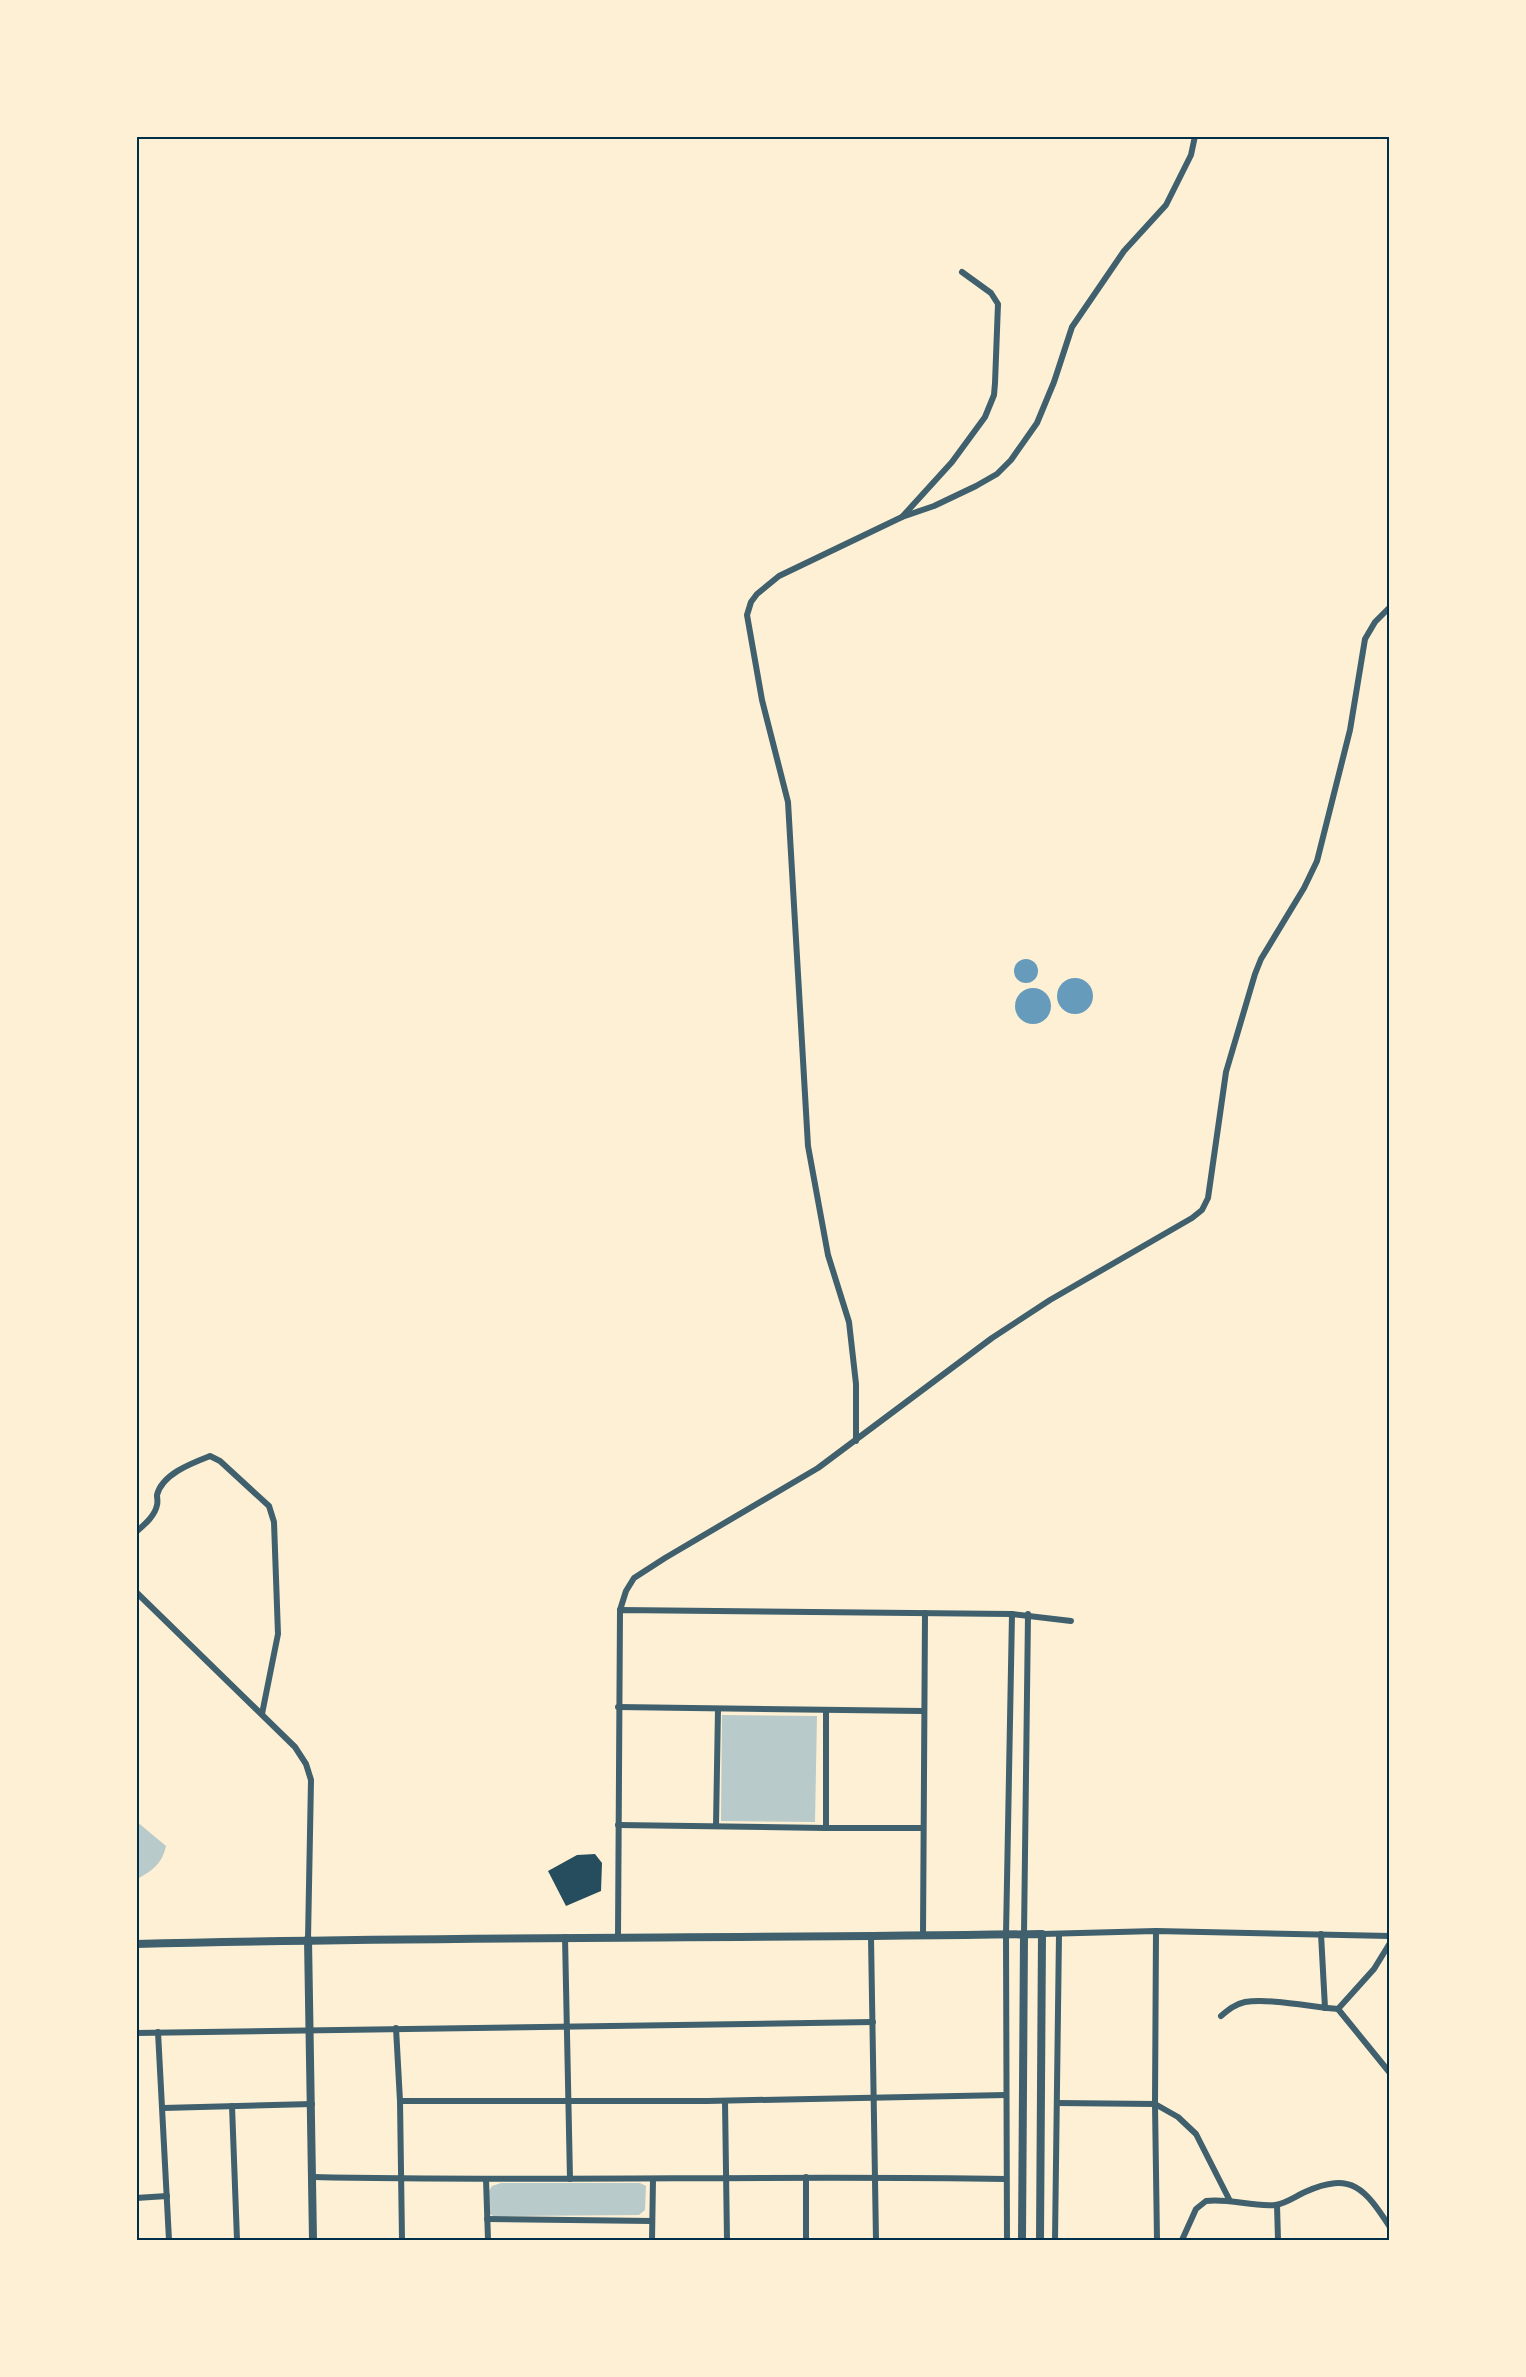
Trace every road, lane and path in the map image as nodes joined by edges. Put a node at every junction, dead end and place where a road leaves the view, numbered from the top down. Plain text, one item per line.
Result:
1 (1195, 136) edge
2 (962, 272) dead end
3 (902, 517) junction
4 (1389, 607) edge
5 (856, 1441) junction
6 (136, 1532) edge
7 (136, 1592) edge
8 (620, 1610) junction
9 (925, 1613) junction
10 (1012, 1614) junction
11 (1028, 1614) junction
12 (1071, 1621) dead end
13 (618, 1707) junction
14 (718, 1709) junction
15 (826, 1710) junction
16 (923, 1711) junction
17 (262, 1714) junction
18 (618, 1825) junction
19 (716, 1826) junction
20 (826, 1828) junction
21 (922, 1828) junction
22 (1156, 1931) junction
23 (1024, 1934) junction
24 (1042, 1934) junction
25 (1059, 1934) junction
26 (1321, 1934) junction
27 (1006, 1935) junction
28 (923, 1936) junction
29 (1389, 1936) edge
30 (566, 1937) junction
31 (618, 1937) junction
32 (871, 1937) junction
33 (308, 1939) junction
34 (1389, 1943) edge
35 (136, 1944) edge
36 (1325, 2008) junction
37 (1338, 2009) junction
38 (1221, 2016) dead end
39 (873, 2022) junction
40 (568, 2026) junction
41 (396, 2028) junction
42 (311, 2029) junction
43 (158, 2032) junction
44 (136, 2033) edge
45 (1389, 2073) edge
46 (1006, 2095) junction
47 (873, 2097) junction
48 (569, 2100) junction
49 (400, 2101) junction
50 (725, 2101) junction
51 (1057, 2103) junction
52 (312, 2104) junction
53 (1155, 2104) junction
54 (232, 2106) junction
55 (163, 2108) junction
56 (313, 2177) junction
57 (806, 2177) junction
58 (874, 2177) junction
59 (401, 2179) junction
60 (570, 2179) junction
61 (653, 2179) junction
62 (726, 2179) junction
63 (1006, 2179) junction
64 (486, 2180) junction
65 (167, 2196) junction
66 (136, 2198) edge
67 (1230, 2201) junction
68 (1277, 2205) junction
69 (487, 2219) junction
70 (652, 2220) junction
71 (1389, 2227) edge
72 (170, 2241) edge
73 (237, 2241) edge
74 (313, 2241) edge
75 (402, 2241) edge
76 (488, 2241) edge
77 (652, 2241) edge
78 (727, 2241) edge
79 (806, 2241) edge
80 (876, 2241) edge
81 (1007, 2241) edge
82 (1023, 2241) edge
83 (1040, 2241) edge
84 (1055, 2241) edge
85 (1157, 2241) edge
86 (1182, 2241) edge
87 (1278, 2241) edge

1 - 3 street
2 - 3 street
3 - 5 street
4 - 5 street
5 - 8 street
6 - 17 street
7 - 17 street
8 - 9 street
8 - 13 street
9 - 10 street
9 - 16 street
10 - 11 street
10 - 27 street
11 - 12 street
11 - 23 street
13 - 14 street
13 - 18 street
14 - 15 street
14 - 19 street
15 - 16 street
15 - 20 street
16 - 21 street
17 - 33 street
18 - 19 street
18 - 31 street
19 - 20 street
20 - 21 street
21 - 28 street
22 - 25 street
22 - 26 street
22 - 53 street
23 - 24 street
23 - 27 street
23 - 82 street
24 - 25 street
24 - 83 street
25 - 51 street
26 - 29 street
26 - 36 street
27 - 28 street
27 - 46 street
28 - 32 street
30 - 31 street
30 - 33 street
30 - 40 street
31 - 32 street
32 - 39 street
33 - 35 street
33 - 42 street
34 - 37 street
36 - 37 street
36 - 38 street
37 - 45 street
39 - 40 street
39 - 47 street
40 - 41 street
40 - 48 street
41 - 42 street
41 - 49 street
42 - 43 street
42 - 52 street
43 - 44 street
43 - 55 street
46 - 47 street
46 - 63 street
47 - 50 street
47 - 58 street
48 - 49 street
48 - 50 street
48 - 60 street
49 - 59 street
50 - 62 street
51 - 53 street
51 - 84 street
52 - 54 street
52 - 56 street
53 - 67 street
53 - 85 street
54 - 55 street
54 - 73 street
55 - 65 street
56 - 59 street
56 - 74 street
57 - 58 street
57 - 62 street
57 - 79 street
58 - 63 street
58 - 80 street
59 - 64 street
59 - 75 street
60 - 61 street
60 - 64 street
61 - 62 street
61 - 70 street
62 - 78 street
63 - 81 street
64 - 69 street
65 - 66 street
65 - 72 street
67 - 68 street
67 - 86 street
68 - 71 street
68 - 87 street
69 - 70 street
69 - 76 street
70 - 77 street

